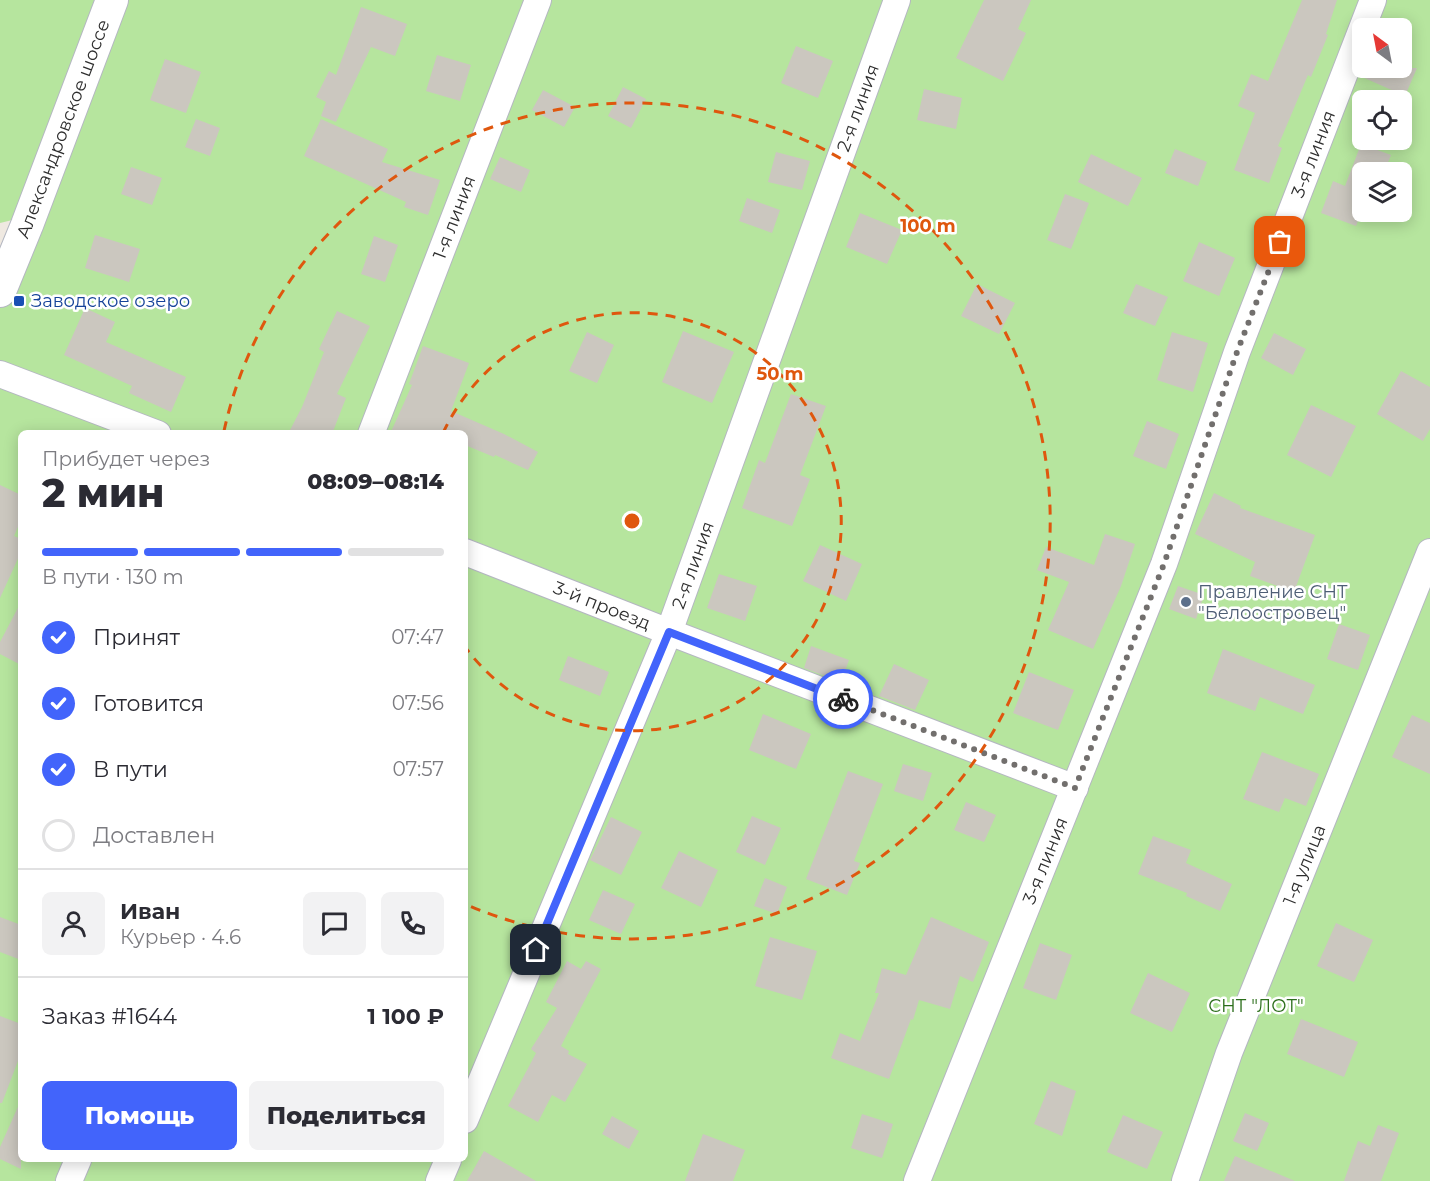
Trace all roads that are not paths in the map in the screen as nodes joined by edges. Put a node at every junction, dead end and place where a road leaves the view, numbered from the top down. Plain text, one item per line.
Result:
1 (112, 0) edge
2 (538, 0) edge
3 (897, 0) edge
4 (1372, 0) edge
5 (0, 291) edge
6 (0, 374) edge
7 (147, 430) edge
8 (373, 430) edge
9 (1430, 552) edge
10 (468, 553) edge
11 (669, 632) junction
12 (1075, 788) junction
13 (468, 1113) edge
14 (77, 1162) edge
15 (447, 1162) edge
16 (69, 1181) edge
17 (439, 1181) edge
18 (917, 1181) edge
19 (1185, 1181) edge

1 - 5 street, Александровское шоссе
2 - 8 street, 1-я линия
3 - 11 street, 2-я линия
4 - 12 street, 3-я линия
6 - 7 street
9 - 19 street, 1-я улица
10 - 11 street, 3-й проезд
11 - 12 street, 3-й проезд
11 - 13 street, 2-я линия
12 - 18 street, 3-я линия
14 - 16 street
15 - 17 street

